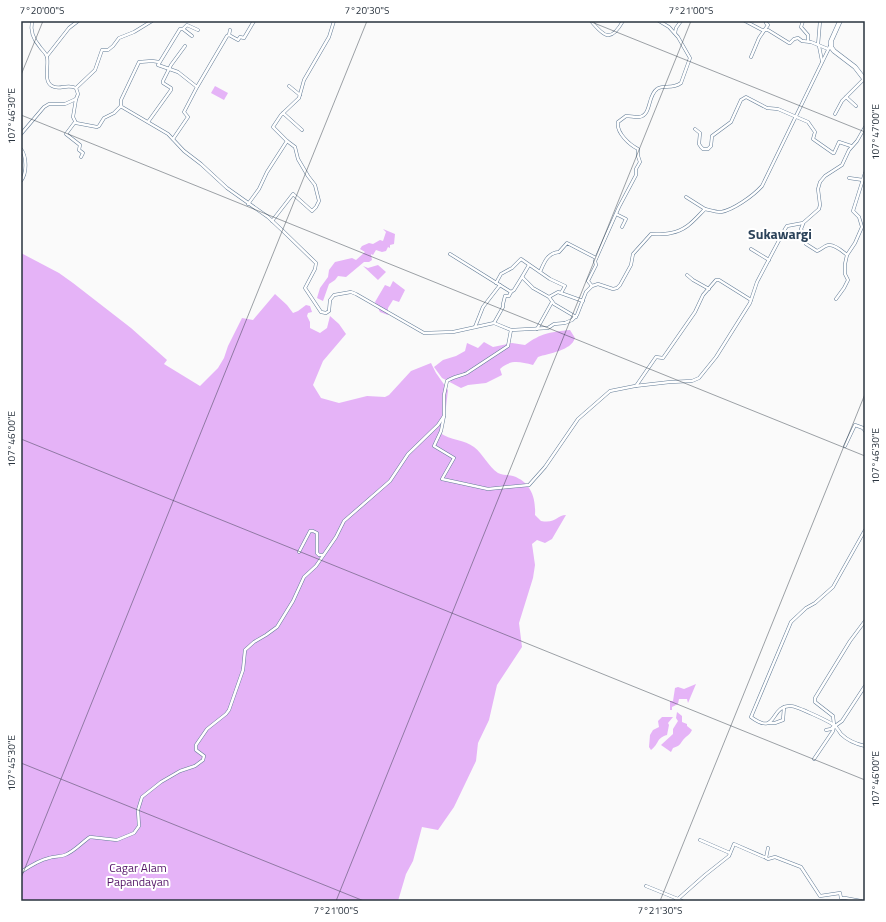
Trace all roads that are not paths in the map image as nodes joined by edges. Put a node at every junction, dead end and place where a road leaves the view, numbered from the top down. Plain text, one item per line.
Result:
1 (32, 21) edge
2 (78, 21) edge
3 (152, 21) edge
4 (254, 21) edge
5 (334, 21) edge
6 (591, 21) edge
7 (623, 21) edge
8 (659, 21) edge
9 (681, 21) edge
10 (745, 21) edge
11 (766, 21) edge
12 (803, 21) edge
13 (820, 21) edge
14 (840, 21) edge
15 (183, 29) junction
16 (766, 29) junction
17 (198, 30) dead end
18 (230, 30) dead end
19 (675, 33) junction
20 (229, 35) junction
21 (192, 36) dead end
22 (808, 41) junction
23 (819, 45) junction
24 (185, 46) dead end
25 (829, 47) junction
26 (47, 56) junction
27 (751, 57) dead end
28 (159, 62) junction
29 (822, 62) junction
30 (169, 69) junction
31 (864, 80) edge
32 (289, 86) dead end
33 (197, 87) junction
34 (76, 88) junction
35 (300, 95) junction
36 (846, 97) junction
37 (76, 99) junction
38 (121, 106) junction
39 (856, 106) dead end
40 (283, 113) junction
41 (835, 114) dead end
42 (796, 117) junction
43 (75, 122) junction
44 (148, 122) junction
45 (865, 127) edge
46 (695, 129) dead end
47 (302, 130) dead end
48 (21, 134) edge
49 (173, 139) junction
50 (287, 141) junction
51 (851, 146) junction
52 (21, 149) edge
53 (81, 157) dead end
54 (865, 173) edge
55 (849, 178) dead end
56 (863, 180) junction
57 (21, 181) edge
58 (686, 197) dead end
59 (248, 204) junction
60 (705, 209) junction
61 (616, 214) junction
62 (272, 221) junction
63 (803, 224) junction
64 (622, 228) dead end
65 (751, 249) dead end
66 (450, 254) dead end
67 (847, 255) junction
68 (596, 258) junction
69 (769, 260) junction
70 (529, 265) junction
71 (540, 272) junction
72 (687, 275) dead end
73 (522, 277) junction
74 (496, 283) junction
75 (500, 285) junction
76 (592, 286) junction
77 (709, 289) junction
78 (511, 292) junction
79 (561, 293) junction
80 (549, 297) junction
81 (836, 299) dead end
82 (751, 300) junction
83 (583, 301) junction
84 (552, 302) junction
85 (576, 317) junction
86 (494, 323) junction
87 (474, 328) junction
88 (537, 329) junction
89 (511, 330) junction
90 (636, 386) junction
91 (444, 416) junction
92 (865, 432) edge
93 (845, 446) dead end
94 (865, 530) edge
95 (299, 552) dead end
96 (323, 555) junction
97 (865, 621) edge
98 (865, 686) edge
99 (784, 707) junction
100 (768, 723) junction
101 (834, 726) junction
102 (826, 730) dead end
103 (865, 746) edge
104 (814, 759) dead end
105 (700, 840) dead end
106 (768, 848) dead end
107 (730, 853) junction
108 (765, 857) junction
109 (21, 872) edge
110 (646, 886) dead end
111 (676, 900) edge
112 (682, 901) edge
113 (862, 901) edge

1 - 26 street
2 - 26 street
3 - 34 street
4 - 20 street
5 - 35 street
6 - 7 street
8 - 19 street
9 - 19 street
10 - 16 street
11 - 16 street
12 - 22 street
13 - 23 street
14 - 25 main road
15 - 17 street
15 - 21 street
15 - 28 street
16 - 22 street
16 - 27 street
18 - 20 street
19 - 61 street
20 - 33 street
22 - 23 street
23 - 25 street
23 - 29 street
24 - 30 street
25 - 29 street
25 - 31 main road
26 - 34 street
28 - 30 street
28 - 38 street
29 - 42 street
30 - 33 street
30 - 44 street
31 - 36 street
32 - 35 street
33 - 49 street
34 - 37 street
35 - 40 street
36 - 39 street
36 - 41 street
37 - 43 street
37 - 48 street
38 - 43 street
38 - 44 street
40 - 47 street
40 - 50 street
42 - 46 street
42 - 51 street
42 - 60 street
43 - 53 street
44 - 49 street
45 - 51 street
49 - 59 street
50 - 59 street
50 - 62 street
51 - 63 street
52 - 57 street
54 - 56 street
55 - 56 street
56 - 67 street
58 - 60 street
59 - 62 street
60 - 76 street
61 - 64 street
61 - 68 street
62 - 87 street
63 - 67 street
63 - 69 street
65 - 69 street
66 - 74 street
67 - 81 street
68 - 71 street
68 - 76 street
69 - 82 street
70 - 71 street
70 - 73 street
70 - 74 street
71 - 79 street
72 - 77 street
73 - 78 street
73 - 80 street
74 - 75 street
75 - 78 street
75 - 87 street
76 - 83 street
77 - 82 street
77 - 90 street
78 - 86 street
79 - 80 street
79 - 83 street
80 - 84 street
82 - 90 street
83 - 85 street
84 - 85 street
84 - 88 street
85 - 88 street
86 - 87 street
86 - 89 street
88 - 89 street
89 - 91 street
90 - 91 street
91 - 96 street
92 - 93 street
94 - 100 street
95 - 96 street
96 - 109 street
97 - 101 street
98 - 101 street
99 - 100 street
99 - 100 street
99 - 101 street
101 - 102 street
101 - 103 street
101 - 104 street
105 - 107 street
106 - 108 street
107 - 108 street
107 - 111 street
108 - 113 street
110 - 111 street
111 - 112 street

